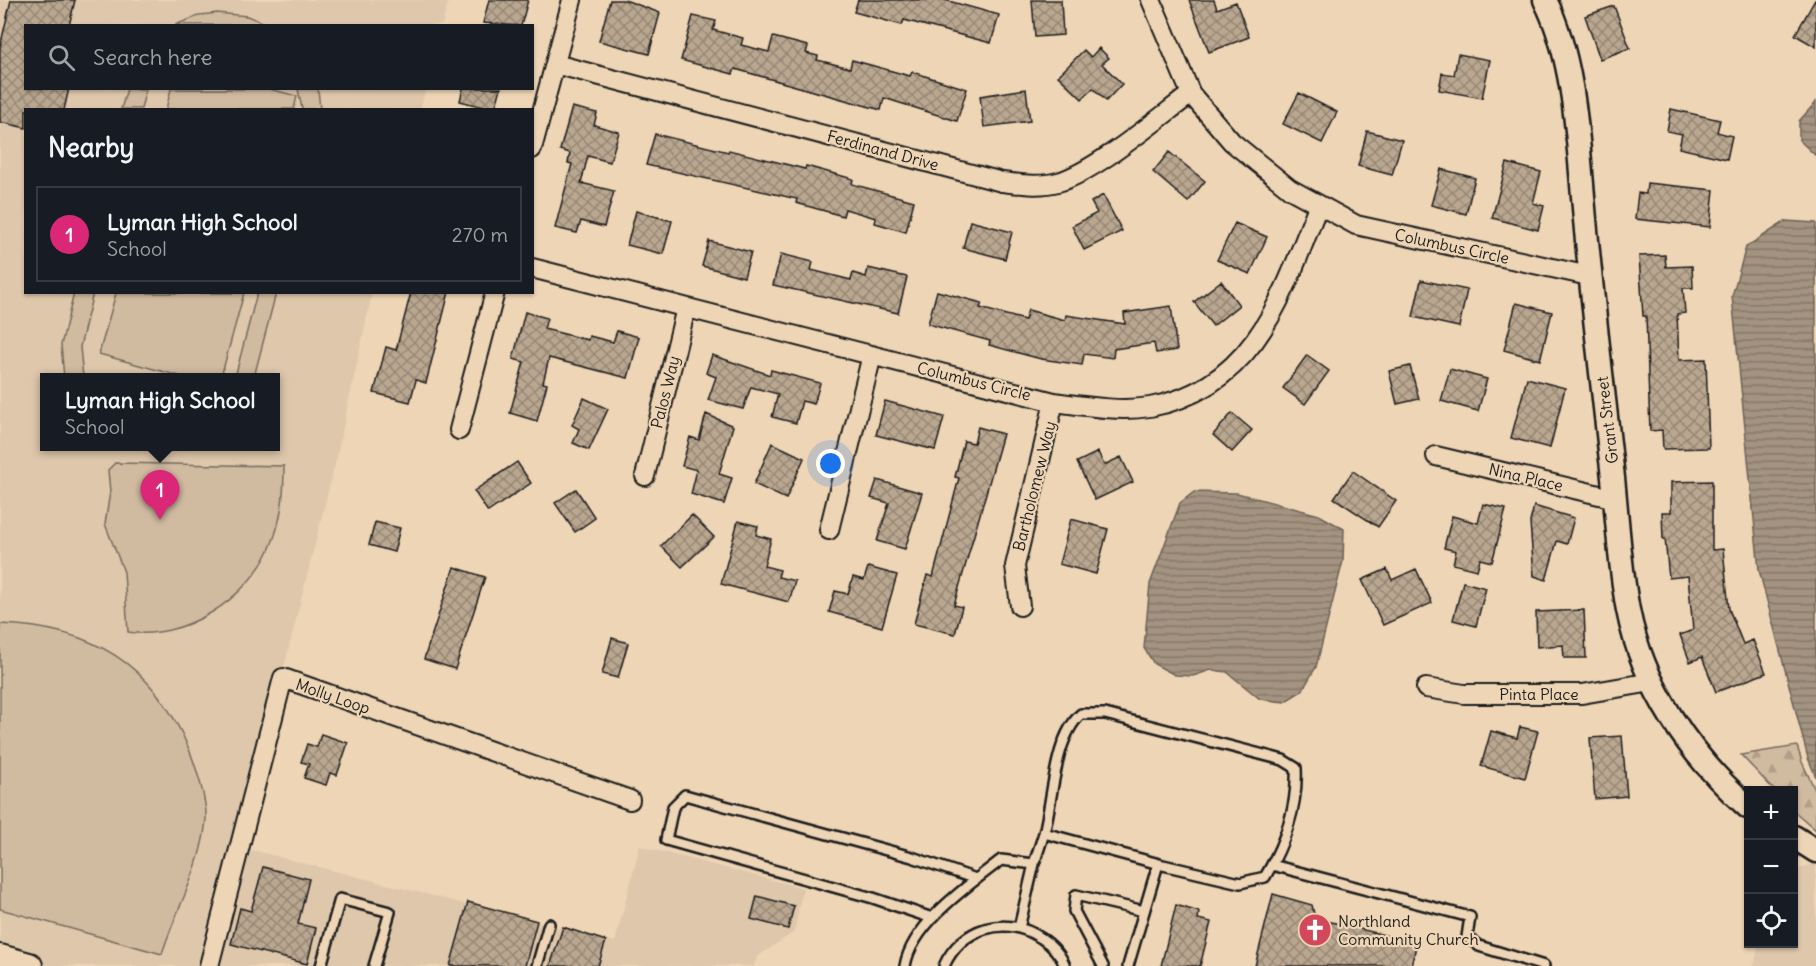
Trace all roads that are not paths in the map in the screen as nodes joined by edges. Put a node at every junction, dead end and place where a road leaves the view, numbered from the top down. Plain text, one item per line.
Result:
1 (572, 0) edge
2 (1151, 0) edge
3 (1545, 0) edge
4 (555, 64) junction
5 (1191, 94) junction
6 (534, 142) edge
7 (1318, 206) junction
8 (534, 269) edge
9 (1589, 276) junction
10 (494, 294) edge
11 (686, 308) junction
12 (872, 356) junction
13 (1054, 402) junction
14 (459, 430) dead end
15 (1436, 456) dead end
16 (645, 476) dead end
17 (1616, 499) junction
18 (829, 530) dead end
19 (1020, 606) dead end
20 (1652, 682) junction
21 (1425, 688) dead end
22 (630, 800) dead end
23 (1744, 802) edge
24 (1044, 833) junction
25 (1798, 840) edge
26 (1816, 851) edge
27 (1034, 864) junction
28 (1158, 864) junction
29 (1272, 865) junction
30 (976, 879) junction
31 (1144, 911) junction
32 (932, 918) junction
33 (549, 924) dead end
34 (1019, 928) junction
35 (0, 958) edge
36 (29, 966) edge
37 (209, 966) edge
38 (321, 966) edge
39 (374, 966) edge
40 (537, 966) edge
41 (905, 966) edge
42 (944, 966) edge
43 (1065, 966) edge
44 (1103, 966) edge
45 (1128, 966) edge
46 (1544, 966) edge

1 - 4 street
2 - 5 street, Columbus Circle
3 - 9 street, Grant Street
4 - 5 street, Ferdinand Drive
4 - 6 street
5 - 7 street, Columbus Circle
7 - 9 street, Columbus Circle
7 - 13 street, Columbus Circle
8 - 11 street, Columbus Circle
9 - 17 street, Grant Street
10 - 14 street
11 - 12 street, Columbus Circle
11 - 16 street, Palos Way
12 - 13 street, Columbus Circle
12 - 18 street
13 - 19 street, Bartholomew Way
15 - 17 street, Nina Place
17 - 20 street, Grant Street
20 - 21 street, Pinta Place
20 - 23 street, Grant Street
22 - 37 street, Molly Loop
24 - 27 lane
24 - 28 lane
24 - 29 lane
25 - 26 street
27 - 30 lane
27 - 34 lane
28 - 29 lane
28 - 31 lane
29 - 46 lane
30 - 32 lane
30 - 32 lane
31 - 44 lane
31 - 45 lane
32 - 41 lane
33 - 40 lane
34 - 42 lane
34 - 43 lane
35 - 36 main road
38 - 39 lane

